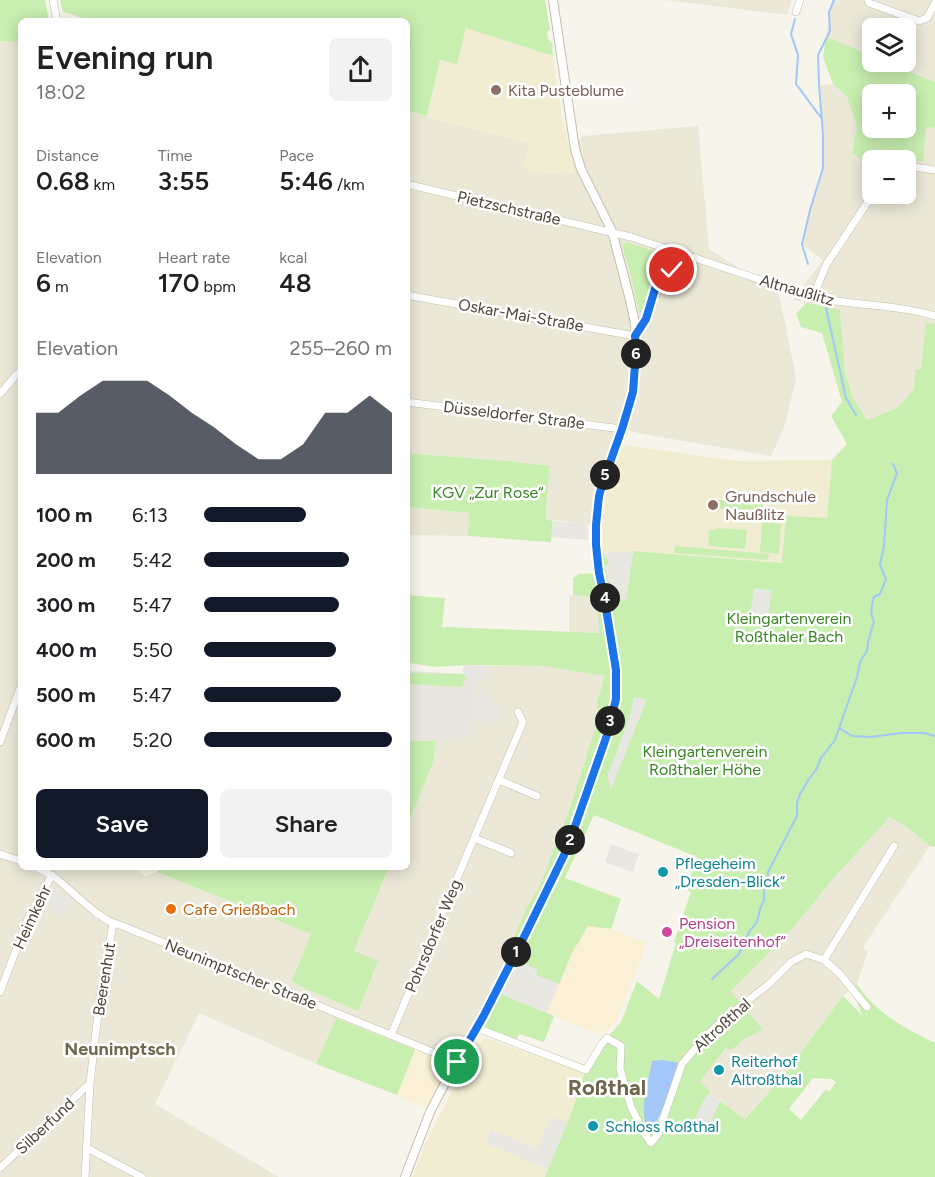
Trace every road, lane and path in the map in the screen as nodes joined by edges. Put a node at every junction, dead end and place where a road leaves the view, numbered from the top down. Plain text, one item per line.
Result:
1 (53, 0) edge
2 (554, 0) edge
3 (800, 0) edge
4 (868, 0) edge
5 (935, 3) edge
6 (796, 12) dead end
7 (56, 18) edge
8 (916, 167) edge
9 (935, 170) edge
10 (410, 185) edge
11 (866, 204) edge
12 (612, 231) junction
13 (696, 258) junction
14 (410, 296) edge
15 (813, 297) junction
16 (935, 316) edge
17 (635, 336) junction
18 (18, 373) edge
19 (0, 394) edge
20 (410, 402) edge
21 (622, 429) junction
22 (18, 694) edge
23 (518, 712) dead end
24 (0, 742) edge
25 (499, 780) junction
26 (537, 796) dead end
27 (474, 838) junction
28 (894, 846) dead end
29 (512, 853) dead end
30 (0, 854) edge
31 (18, 860) edge
32 (42, 870) edge
33 (52, 875) junction
34 (113, 924) junction
35 (824, 960) junction
36 (0, 992) edge
37 (867, 1007) dead end
38 (477, 1028) junction
39 (392, 1035) junction
40 (457, 1062) junction
41 (90, 1083) junction
42 (87, 1148) junction
43 (0, 1168) edge
44 (85, 1177) edge
45 (142, 1177) edge
46 (405, 1177) edge

1 - 7 street
2 - 12 street
3 - 6 street
4 - 5 street
8 - 9 street
10 - 12 street, Pietzschstraße
11 - 15 street
12 - 13 street, Altnaußlitz
12 - 17 street
13 - 15 street, Altnaußlitz
13 - 17 street
14 - 17 street, Oskar-Mai-Straße
15 - 16 street, Altnaußlitz
17 - 21 street
18 - 19 street
20 - 21 street, Düsseldorfer Straße
21 - 38 street
22 - 24 street
23 - 25 street, Pohrsdorfer Weg
25 - 26 street
25 - 27 street, Pohrsdorfer Weg
27 - 29 street
27 - 39 street, Pohrsdorfer Weg
28 - 35 street
30 - 31 street
32 - 33 street, Neunimptscher Straße
33 - 34 street, Neunimptscher Straße
33 - 36 street, Heimkehr
34 - 39 street, Neunimptscher Straße
34 - 41 street, Beerenhut
35 - 37 street
35 - 38 street, Altroßthal
38 - 40 street
39 - 40 street, Neunimptscher Straße
40 - 46 street
41 - 42 street, Beerenhut
41 - 43 street, Silberfund
42 - 44 street, Beerenhut
42 - 45 street

